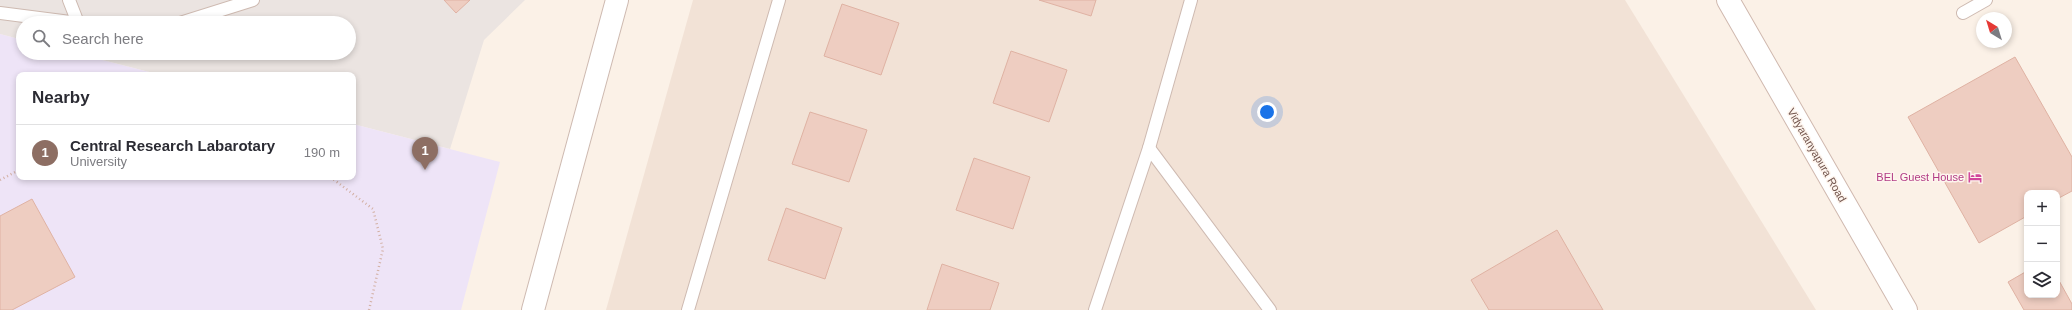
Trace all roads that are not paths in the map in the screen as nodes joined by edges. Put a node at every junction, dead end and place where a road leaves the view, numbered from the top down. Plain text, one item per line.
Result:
1 (69, 0) edge
2 (253, 0) edge
3 (617, 0) edge
4 (779, 0) edge
5 (1191, 0) edge
6 (1728, 0) edge
7 (1986, 0) edge
8 (0, 13) edge
9 (1963, 13) dead end
10 (23, 16) edge
11 (75, 16) edge
12 (202, 16) edge
13 (1149, 148) junction
14 (533, 310) edge
15 (688, 310) edge
16 (1095, 310) edge
17 (1270, 310) edge
18 (1906, 310) edge

1 - 11 lane
2 - 12 lane
3 - 14 main road
4 - 15 lane
5 - 13 lane
6 - 18 main road, Vidyaranyapura Road
7 - 9 lane
8 - 10 lane
13 - 16 lane
13 - 17 lane

